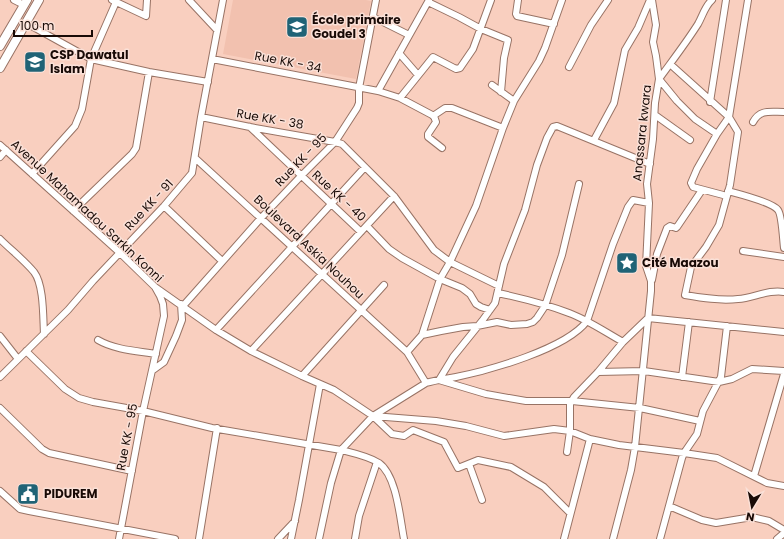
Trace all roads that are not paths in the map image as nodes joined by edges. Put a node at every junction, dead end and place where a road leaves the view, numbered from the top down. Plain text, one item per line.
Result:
1 (14, 0) edge
2 (39, 0) edge
3 (147, 0) edge
4 (189, 0) edge
5 (223, 0) edge
6 (376, 0) edge
7 (491, 0) edge
8 (518, 0) edge
9 (562, 0) edge
10 (608, 0) edge
11 (651, 0) edge
12 (701, 0) edge
13 (726, 0) edge
14 (748, 0) edge
15 (114, 1) edge
16 (429, 1) edge
17 (25, 2) edge
18 (710, 2) edge
19 (373, 18) junction
20 (26, 23) junction
21 (554, 24) junction
22 (481, 29) junction
23 (218, 30) junction
24 (409, 35) junction
25 (0, 46) edge
26 (399, 53) junction
27 (91, 59) junction
28 (212, 59) junction
29 (670, 64) junction
30 (569, 67) dead end
31 (0, 68) edge
32 (149, 72) junction
33 (418, 75) junction
34 (658, 79) junction
35 (208, 82) junction
36 (492, 85) dead end
37 (359, 88) junction
38 (378, 90) junction
39 (501, 92) junction
40 (400, 98) junction
41 (514, 101) junction
42 (710, 102) junction
43 (784, 112) edge
44 (655, 115) junction
45 (433, 116) junction
46 (201, 117) junction
47 (729, 117) junction
48 (753, 122) dead end
49 (250, 127) junction
50 (503, 128) junction
51 (717, 134) junction
52 (594, 140) junction
53 (690, 140) dead end
54 (335, 142) junction
55 (0, 145) edge
56 (442, 148) dead end
57 (6, 150) junction
58 (0, 157) edge
59 (195, 158) junction
60 (650, 164) junction
61 (365, 167) junction
62 (32, 174) junction
63 (301, 176) junction
64 (579, 184) dead end
65 (702, 190) junction
66 (728, 194) junction
67 (394, 196) junction
68 (332, 203) junction
69 (649, 203) junction
70 (164, 206) junction
71 (73, 211) junction
72 (261, 218) junction
73 (367, 226) junction
74 (361, 232) junction
75 (0, 239) edge
76 (294, 246) junction
77 (784, 248) edge
78 (743, 251) dead end
79 (119, 252) junction
80 (784, 257) edge
81 (222, 261) junction
82 (450, 262) junction
83 (322, 273) junction
84 (440, 280) junction
85 (651, 281) junction
86 (384, 285) dead end
87 (498, 286) junction
88 (155, 287) junction
89 (784, 292) edge
90 (498, 293) junction
91 (182, 305) junction
92 (545, 306) junction
93 (361, 310) junction
94 (490, 310) junction
95 (164, 316) joint
96 (648, 318) junction
97 (587, 321) junction
98 (689, 322) junction
99 (477, 326) junction
100 (727, 326) junction
101 (216, 330) junction
102 (784, 332) edge
103 (44, 334) junction
104 (422, 335) junction
105 (0, 336) edge
106 (98, 340) dead end
107 (623, 342) junction
108 (26, 351) junction
109 (251, 351) junction
110 (408, 352) junction
111 (156, 354) junction
112 (18, 359) junction
113 (152, 370) junction
114 (644, 371) junction
115 (784, 371) edge
116 (598, 372) junction
117 (784, 374) edge
118 (302, 376) junction
119 (0, 377) edge
120 (682, 377) junction
121 (438, 380) junction
122 (719, 382) junction
123 (426, 383) junction
124 (320, 384) junction
125 (572, 401) junction
126 (0, 408) edge
127 (640, 408) junction
128 (143, 411) junction
129 (373, 416) junction
130 (700, 420) junction
131 (217, 428) junction
132 (570, 431) junction
133 (590, 439) junction
134 (310, 443) junction
135 (635, 447) junction
136 (341, 450) junction
137 (567, 452) dead end
138 (684, 453) junction
139 (376, 462) junction
140 (469, 464) junction
141 (132, 471) junction
142 (754, 476) junction
143 (784, 486) edge
144 (0, 491) edge
145 (482, 500) dead end
146 (669, 506) junction
147 (570, 513) junction
148 (295, 521) junction
149 (121, 529) junction
150 (784, 530) edge
151 (784, 533) edge
152 (119, 539) edge
153 (175, 539) edge
154 (199, 539) edge
155 (278, 539) edge
156 (291, 539) edge
157 (319, 539) edge
158 (355, 539) edge
159 (404, 539) edge
160 (564, 539) edge
161 (613, 539) edge
162 (660, 539) edge
163 (776, 539) edge

1 - 17 street
2 - 20 main road
3 - 15 street
4 - 23 street
5 - 23 street, Rue KK - 91
6 - 19 street, Rue KK - 95
7 - 22 street
8 - 21 street
9 - 21 street
10 - 30 street
11 - 34 street, Anassara kwara
11 - 52 street
12 - 18 street
13 - 42 street
14 - 47 street
15 - 27 street
16 - 22 street
16 - 24 street
17 - 25 main road
18 - 29 street
19 - 24 street
19 - 37 street, Rue KK - 95
20 - 27 street
20 - 31 main road
21 - 41 street
22 - 33 street
22 - 39 street
23 - 28 street, Rue KK - 91
24 - 26 street
26 - 33 street
26 - 38 street
27 - 32 street
27 - 62 street
28 - 35 street, Rue KK - 91
28 - 37 street, Rue KK - 34
29 - 34 street
29 - 42 street
32 - 35 street
32 - 71 street
33 - 40 street
34 - 44 street, Anassara kwara
34 - 51 street
35 - 46 street, Rue KK - 91
36 - 39 street
37 - 38 street, Rue KK - 34
37 - 54 street, Rue KK - 95
38 - 40 street, Rue KK - 34
39 - 41 street
40 - 45 street, Rue KK - 34
41 - 50 street
42 - 47 street
43 - 48 street
44 - 53 street
44 - 60 street, Anassara kwara
45 - 50 street
45 - 56 street
46 - 49 street, Rue KK - 38
46 - 59 street, Rue KK - 91
47 - 51 street
47 - 66 street
49 - 54 street, Rue KK - 38
49 - 63 street, Rue KK - 40
50 - 82 street
51 - 65 street
52 - 60 street
52 - 87 street
54 - 61 street
54 - 63 street, Rue KK - 95
55 - 57 street, Avenue Mahamadou Sarkin Konni
57 - 58 street
57 - 62 street, Avenue Mahamadou Sarkin Konni
59 - 70 street, Rue KK - 91
59 - 72 street, Boulevard Askia Nouhou
60 - 69 street, Anassara kwara
61 - 67 street
61 - 68 street
62 - 71 street, Avenue Mahamadou Sarkin Konni
63 - 68 street, Rue KK - 40
63 - 72 street, Rue KK - 95
64 - 92 street
65 - 66 street
65 - 85 street
66 - 77 street
66 - 89 street
67 - 73 street
67 - 82 street
68 - 74 street, Rue KK - 40
68 - 76 street
69 - 85 street, Anassara kwara
69 - 97 street
70 - 79 street, Rue KK - 91
70 - 81 street
71 - 79 street, Avenue Mahamadou Sarkin Konni
72 - 76 street, Boulevard Askia Nouhou
72 - 81 street, Rue KK - 95
73 - 74 street
73 - 84 street
74 - 83 street
75 - 103 street
76 - 83 street, Boulevard Askia Nouhou
76 - 101 street
78 - 80 street
79 - 88 street, Avenue Mahamadou Sarkin Konni
79 - 103 street, Rue KK - 91
81 - 91 street, Rue KK - 95
82 - 84 street
82 - 87 street
83 - 93 street, Boulevard Askia Nouhou
83 - 109 street
84 - 94 street
84 - 104 street
85 - 96 street, Anassara kwara
86 - 93 street
87 - 90 street
88 - 91 street
88 - 95 street, Avenue Mahamadou Sarkin Konni
90 - 92 street
90 - 94 street
91 - 101 street
91 - 113 street
92 - 97 street
92 - 99 street
93 - 110 street, Boulevard Askia Nouhou
93 - 118 street
94 - 99 street
95 - 111 street, Rue KK - 95
96 - 98 street
96 - 107 street
96 - 114 street, Anassara kwara
97 - 107 street
97 - 121 street
98 - 100 street
98 - 120 street
99 - 104 street
99 - 121 street
100 - 102 street
100 - 122 street
101 - 109 street
103 - 108 street, Rue KK - 91
104 - 110 street
105 - 112 street
106 - 111 street
107 - 116 street
108 - 112 street, Rue KK - 91
108 - 128 street
109 - 118 street
110 - 123 street, Boulevard Askia Nouhou
111 - 113 street, Rue KK - 95
112 - 119 street, Rue KK - 91
113 - 128 street, Rue KK - 95
114 - 116 street
114 - 120 street
114 - 127 street, Anassara kwara
115 - 122 street
116 - 125 street
117 - 142 street
118 - 124 street
120 - 122 street
121 - 123 street
121 - 125 street
122 - 130 street
123 - 129 street
124 - 129 street
124 - 134 street
125 - 127 street
125 - 132 street
126 - 141 street
127 - 130 street
127 - 135 street, Anassara kwara
128 - 131 street
128 - 141 street, Rue KK - 95
129 - 132 street
129 - 136 street
129 - 140 street
130 - 138 street
131 - 134 street
131 - 154 street
132 - 133 street
132 - 137 street
133 - 135 street
133 - 147 street
134 - 136 street
134 - 148 street
135 - 138 street
135 - 161 street, Anassara kwara
136 - 139 street
136 - 157 street
138 - 142 street
138 - 146 street
139 - 158 street
139 - 159 street
140 - 145 street
140 - 147 street
141 - 149 street, Rue KK - 95
142 - 143 street
144 - 149 street
146 - 150 street
146 - 162 street
147 - 160 street
148 - 155 street
148 - 156 street
149 - 152 street, Rue KK - 95
149 - 153 street
151 - 163 street

